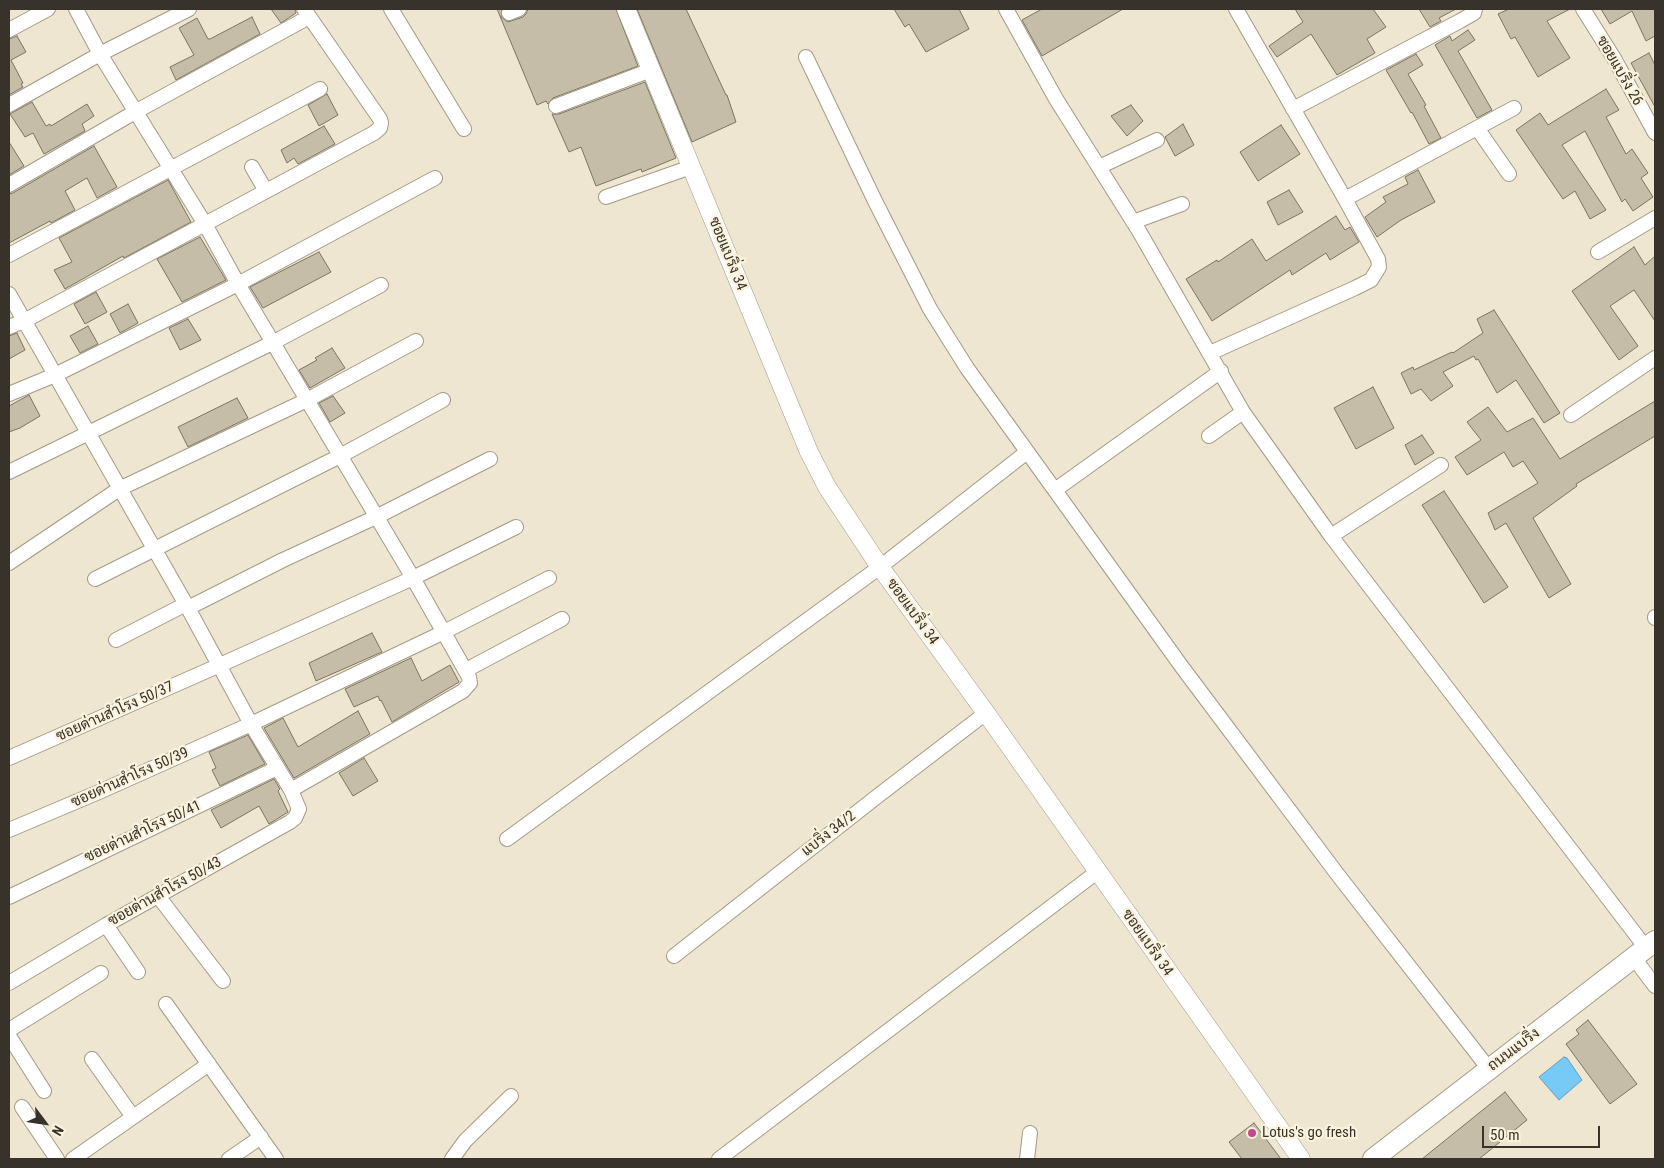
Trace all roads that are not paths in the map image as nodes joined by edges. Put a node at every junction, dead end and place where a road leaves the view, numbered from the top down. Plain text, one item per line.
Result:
1 (48, 9) edge
2 (76, 9) edge
3 (189, 9) edge
4 (391, 9) edge
5 (626, 9) edge
6 (1006, 9) edge
7 (1476, 9) edge
8 (1583, 9) edge
9 (1241, 11) edge
10 (307, 13) edge
11 (9, 30) edge
12 (100, 54) junction
13 (806, 57) dead end
14 (651, 70) junction
15 (320, 89) dead end
16 (9, 105) edge
17 (556, 106) dead end
18 (1514, 108) dead end
19 (1293, 109) junction
20 (135, 112) junction
21 (1477, 128) junction
22 (464, 129) dead end
23 (1655, 133) edge
24 (1157, 140) dead end
25 (252, 167) dead end
26 (691, 167) junction
27 (1099, 167) junction
28 (170, 168) junction
29 (1509, 174) dead end
30 (434, 178) dead end
31 (9, 185) edge
32 (266, 191) junction
33 (606, 197) dead end
34 (1346, 199) junction
35 (1182, 204) dead end
36 (1655, 218) edge
37 (1134, 222) junction
38 (205, 224) junction
39 (1598, 252) dead end
40 (9, 255) edge
41 (238, 284) junction
42 (381, 285) dead end
43 (9, 294) edge
44 (24, 320) junction
45 (9, 327) edge
46 (416, 341) dead end
47 (274, 342) junction
48 (1210, 353) junction
49 (1655, 358) edge
50 (1220, 372) junction
51 (56, 374) junction
52 (9, 394) edge
53 (307, 400) junction
54 (443, 400) dead end
55 (1243, 412) junction
56 (1571, 415) dead end
57 (88, 433) junction
58 (1209, 436) dead end
59 (1027, 452) junction
60 (340, 456) junction
61 (490, 459) dead end
62 (1442, 465) dead end
63 (9, 472) edge
64 (119, 489) junction
65 (1055, 490) junction
66 (376, 517) junction
67 (516, 527) dead end
68 (1332, 536) junction
69 (154, 548) junction
70 (9, 563) edge
71 (880, 568) junction
72 (413, 578) junction
73 (549, 578) dead end
74 (94, 580) dead end
75 (187, 606) junction
76 (562, 619) dead end
77 (444, 632) junction
78 (116, 640) dead end
79 (220, 666) junction
80 (466, 670) junction
81 (986, 713) junction
82 (251, 724) junction
83 (9, 758) edge
84 (277, 768) junction
85 (291, 790) junction
86 (9, 830) edge
87 (507, 839) dead end
88 (1097, 872) junction
89 (158, 896) junction
90 (9, 897) edge
91 (106, 925) junction
92 (1645, 949) edge
93 (674, 956) dead end
94 (138, 972) dead end
95 (101, 973) dead end
96 (223, 981) dead end
97 (9, 983) edge
98 (1655, 986) edge
99 (166, 1004) dead end
100 (9, 1030) edge
101 (9, 1036) edge
102 (92, 1059) dead end
103 (208, 1064) junction
104 (1489, 1068) junction
105 (44, 1090) dead end
106 (511, 1096) dead end
107 (22, 1107) dead end
108 (133, 1117) junction
109 (1030, 1132) dead end
110 (261, 1137) junction
111 (57, 1159) edge
112 (73, 1159) edge
113 (229, 1159) edge
114 (276, 1159) edge
115 (452, 1159) edge
116 (719, 1159) edge
117 (1027, 1159) edge
118 (1301, 1159) edge
119 (1373, 1159) edge

1 - 11 street
2 - 12 street
3 - 12 street
4 - 22 street
5 - 14 street, ซอยแบริ่ง 34
6 - 27 street
7 - 19 street
8 - 23 street, ซอยแบริ่ง 26
9 - 19 street
10 - 20 street
10 - 32 street
12 - 16 street
12 - 20 street
13 - 59 street
14 - 17 street
14 - 26 street, ซอยแบริ่ง 34
15 - 28 street
18 - 21 street
19 - 34 street
20 - 28 street
20 - 31 street
21 - 29 street
21 - 34 street
24 - 27 street
25 - 32 street
26 - 33 street
26 - 71 street, ซอยแบริ่ง 34
27 - 37 street
28 - 38 street
28 - 40 street
30 - 41 street
32 - 38 street
34 - 48 street
35 - 37 street
36 - 39 street
37 - 48 street
38 - 41 street
38 - 44 street
41 - 47 street
41 - 51 street
42 - 47 street
43 - 44 street
44 - 45 street
44 - 51 street
46 - 53 street
47 - 53 street
47 - 57 street
48 - 50 street
49 - 56 street
50 - 55 street
50 - 65 street
51 - 52 street
51 - 57 street
53 - 60 street
53 - 64 street
54 - 60 street
55 - 58 street
55 - 68 street
57 - 63 street
57 - 64 street
59 - 65 street
59 - 71 street
60 - 66 street
60 - 69 street
61 - 66 street
62 - 68 street
64 - 69 street
64 - 70 street
65 - 104 street
66 - 72 street
66 - 75 street
67 - 72 street, ซอยด่านสำโรง 50/37
68 - 92 street
69 - 74 street
69 - 75 street
71 - 81 street, ซอยแบริ่ง 34
71 - 87 street
72 - 77 street
72 - 79 street, ซอยด่านสำโรง 50/37
73 - 77 street, ซอยด่านสำโรง 50/39
75 - 78 street
75 - 79 street
76 - 80 street
77 - 80 street
77 - 82 street, ซอยด่านสำโรง 50/39
79 - 82 street
79 - 83 street, ซอยด่านสำโรง 50/37
80 - 85 street
81 - 88 street, ซอยแบริ่ง 34
81 - 93 street, แบริ่ง 34/2
82 - 84 street
82 - 86 street, ซอยด่านสำโรง 50/39
84 - 85 street
84 - 90 street, ซอยด่านสำโรง 50/41
85 - 89 street, ซอยด่านสำโรง 50/43
88 - 116 street
88 - 118 street, ซอยแบริ่ง 34
89 - 91 street, ซอยด่านสำโรง 50/43
89 - 96 street
91 - 94 street
91 - 97 street, ซอยด่านสำโรง 50/43
92 - 98 street
92 - 104 main road, ถนนแบริ่ง
95 - 100 street
99 - 103 street
101 - 105 street
102 - 108 street
103 - 108 street
103 - 110 street
104 - 119 main road, ถนนแบริ่ง
106 - 115 street
107 - 111 street
108 - 112 street
109 - 117 street
110 - 113 street
110 - 114 street

